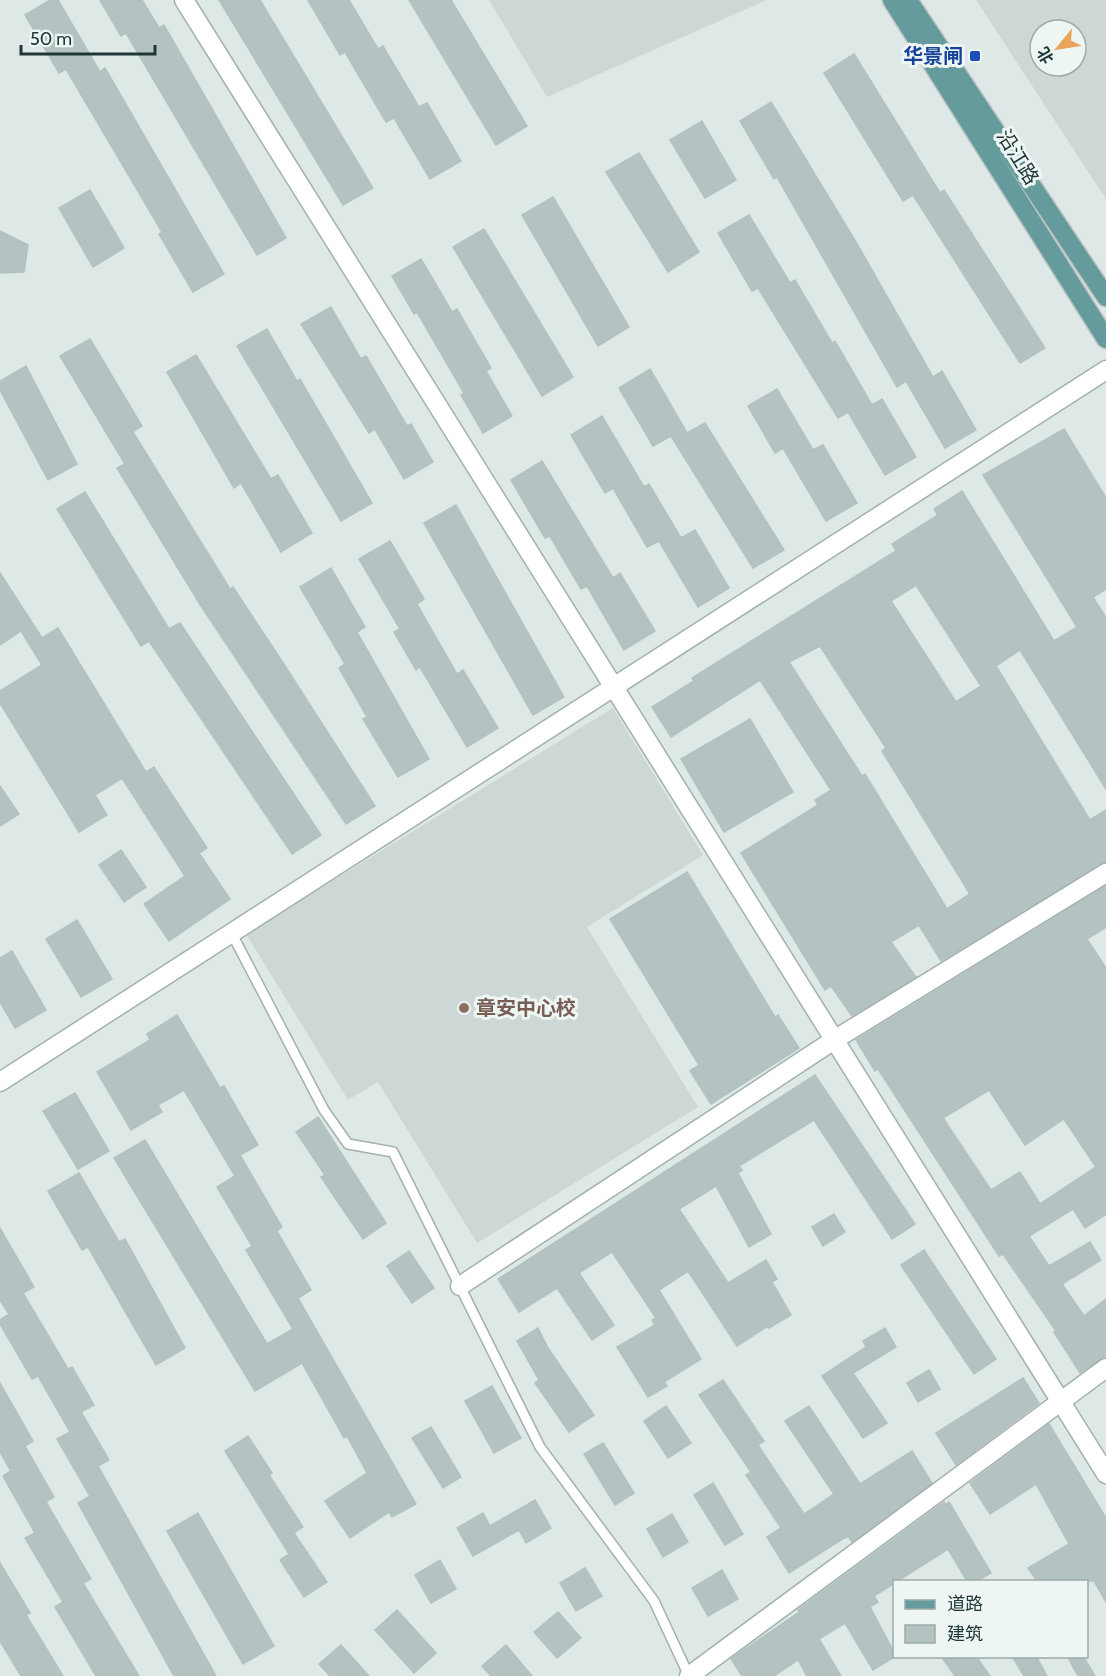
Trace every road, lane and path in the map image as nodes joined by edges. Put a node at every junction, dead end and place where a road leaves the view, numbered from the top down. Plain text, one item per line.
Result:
1 (184, 0) edge
2 (892, 0) edge
3 (908, 0) edge
4 (1106, 297) edge
5 (1106, 339) edge
6 (1106, 370) edge
7 (614, 689) junction
8 (1106, 873) edge
9 (232, 934) junction
10 (834, 1040) junction
11 (0, 1082) edge
12 (460, 1286) junction
13 (1106, 1368) edge
14 (1061, 1401) junction
15 (1106, 1474) edge
16 (689, 1676) edge

1 - 7 street
2 - 5 main road, 沿江路
3 - 4 main road, 沿江路
6 - 7 street
7 - 9 street
7 - 10 street
8 - 10 street
9 - 11 street
9 - 12 lane
10 - 12 street
10 - 14 street
12 - 16 lane
13 - 14 street
14 - 15 street
14 - 16 street

